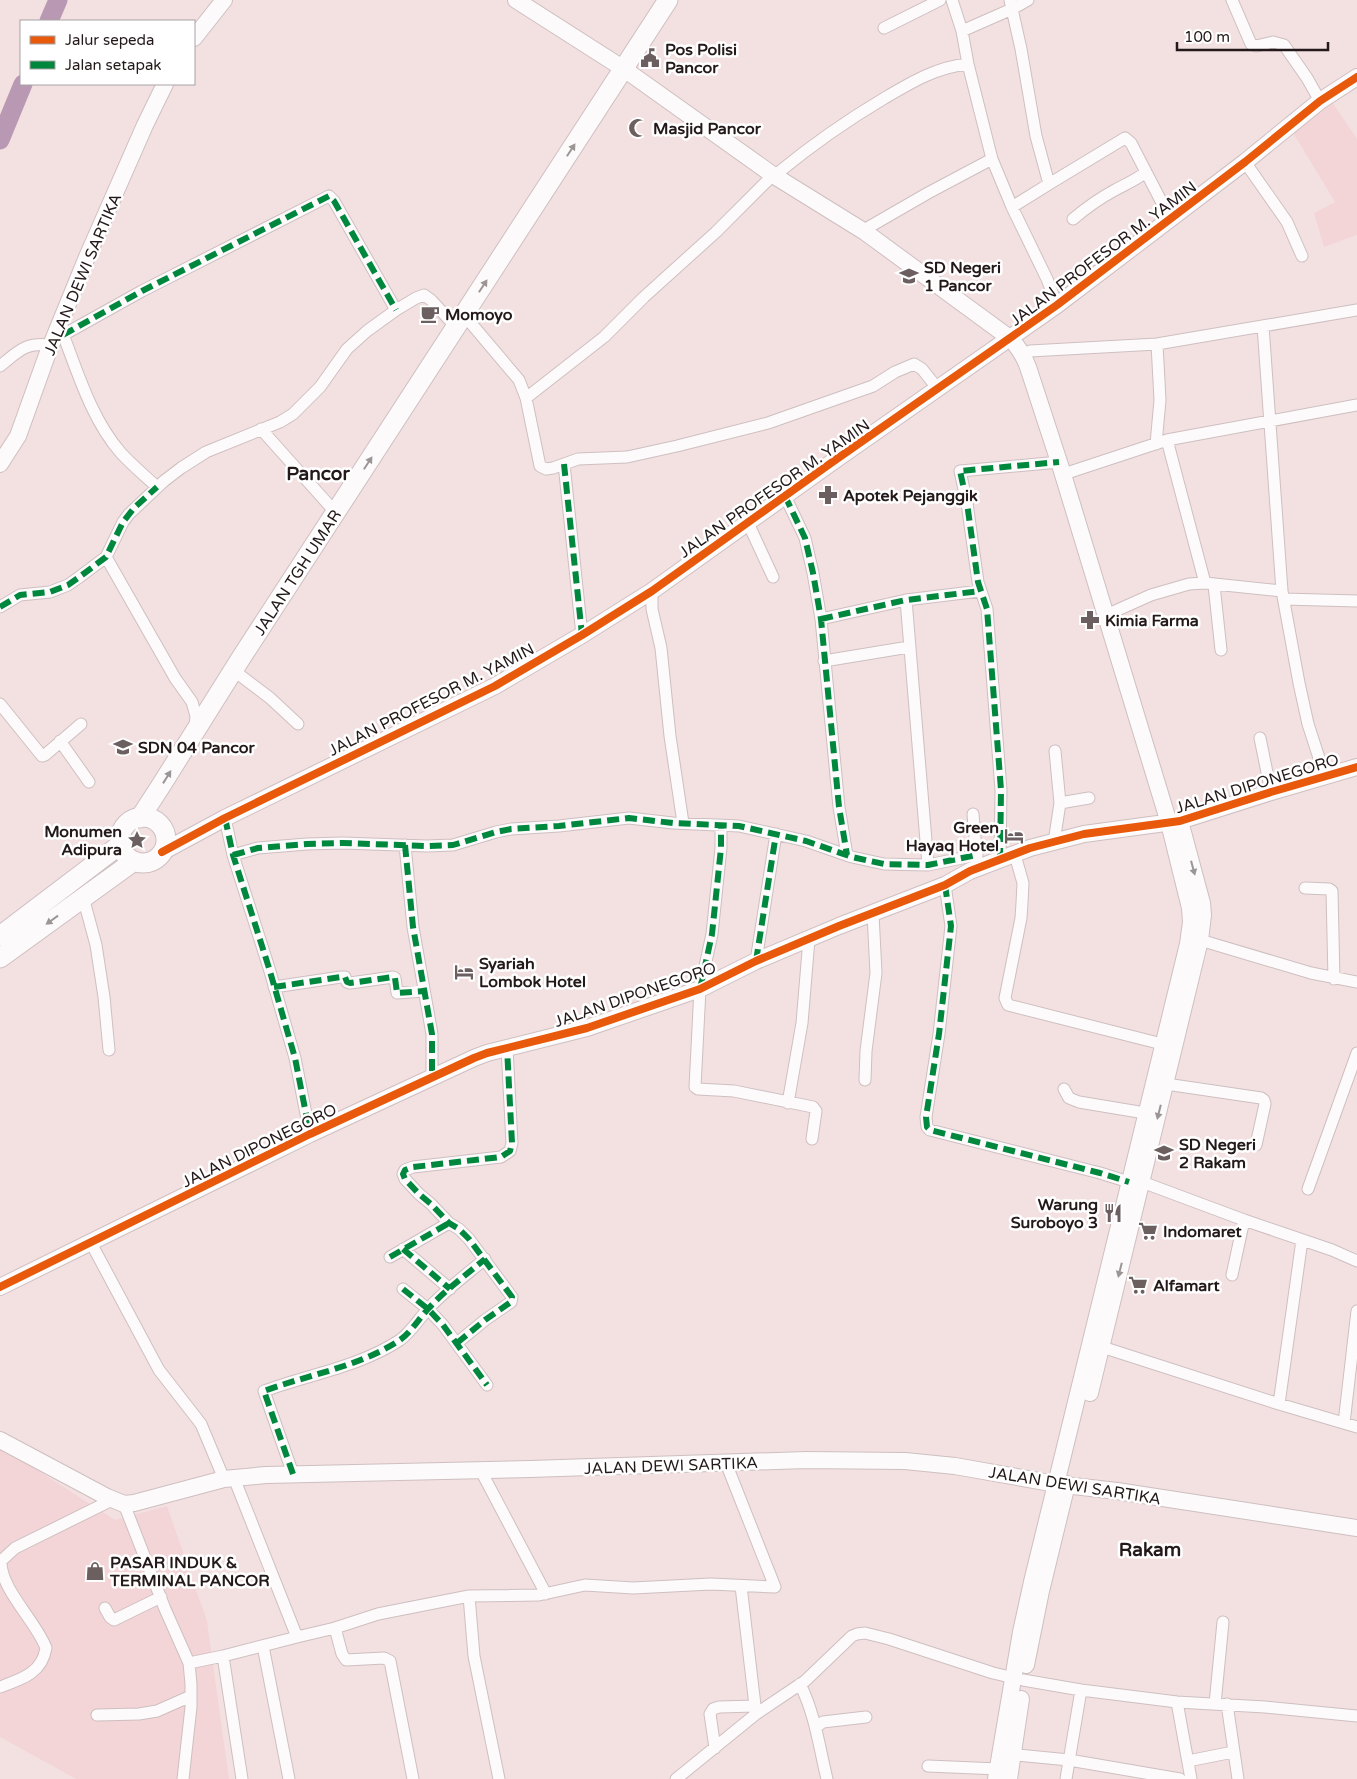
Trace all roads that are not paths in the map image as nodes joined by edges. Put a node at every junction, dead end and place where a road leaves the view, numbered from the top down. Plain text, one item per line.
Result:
1 (224, 0) edge
2 (516, 0) edge
3 (668, 0) edge
4 (940, 0) edge
5 (952, 0) edge
6 (1028, 0) edge
7 (1232, 0) edge
8 (1011, 5) edge
9 (884, 28) dead end
10 (962, 31) junction
11 (195, 37) edge
12 (968, 64) junction
13 (624, 69) junction
14 (1357, 78) edge
15 (165, 85) edge
16 (1320, 101) junction
17 (992, 159) junction
18 (1245, 162) junction
19 (1146, 172) junction
20 (776, 174) junction
21 (1049, 184) junction
22 (814, 195) junction
23 (1161, 201) dead end
24 (1012, 207) junction
25 (1073, 219) dead end
26 (869, 227) junction
27 (1302, 256) dead end
28 (1058, 305) junction
29 (396, 310) junction
30 (1357, 310) edge
31 (460, 321) junction
32 (1263, 326) junction
33 (58, 335) junction
34 (1014, 336) junction
35 (1157, 344) junction
36 (1030, 351) junction
37 (0, 366) edge
38 (938, 389) junction
39 (526, 398) junction
40 (1357, 405) edge
41 (1271, 422) junction
42 (261, 429) junction
43 (1161, 442) junction
44 (0, 464) edge
45 (564, 464) junction
46 (1064, 467) junction
47 (157, 487) junction
48 (785, 496) junction
49 (336, 513) junction
50 (748, 523) junction
51 (106, 556) junction
52 (773, 577) dead end
53 (1209, 584) junction
54 (652, 591) junction
55 (980, 591) junction
56 (1283, 595) junction
57 (906, 600) junction
58 (1357, 601) edge
59 (0, 607) edge
60 (1113, 612) junction
61 (821, 620) junction
62 (582, 635) junction
63 (908, 647) junction
64 (1221, 650) dead end
65 (824, 661) junction
66 (233, 670) junction
67 (0, 704) edge
68 (81, 724) dead end
69 (298, 724) dead end
70 (195, 732) junction
71 (1260, 738) dead end
72 (60, 741) junction
73 (1055, 750) dead end
74 (1357, 767) edge
75 (1315, 780) junction
76 (89, 782) dead end
77 (1270, 792) junction
78 (1089, 798) dead end
79 (1060, 803) junction
80 (973, 814) dead end
81 (140, 818) junction
82 (225, 818) junction
83 (1175, 822) junction
84 (683, 823) junction
85 (721, 826) junction
86 (776, 834) junction
87 (1054, 842) junction
88 (120, 844) junction
89 (404, 845) junction
90 (162, 852) junction
91 (233, 855) junction
92 (847, 855) junction
93 (977, 855) junction
94 (1008, 857) junction
95 (134, 861) junction
96 (928, 865) junction
97 (970, 871) junction
98 (945, 885) junction
99 (1305, 888) dead end
100 (83, 898) junction
101 (873, 914) junction
102 (0, 936) edge
103 (809, 939) junction
104 (1200, 940) junction
105 (0, 958) edge
106 (756, 961) junction
107 (1334, 979) junction
108 (1357, 982) edge
109 (274, 987) junction
110 (700, 989) junction
111 (424, 991) junction
112 (1168, 1046) junction
113 (507, 1048) junction
114 (109, 1050) dead end
115 (1357, 1053) edge
116 (432, 1076) junction
117 (865, 1080) dead end
118 (1166, 1084) junction
119 (1064, 1090) dead end
120 (788, 1103) junction
121 (1146, 1113) junction
122 (310, 1134) junction
123 (812, 1139) dead end
124 (1256, 1145) dead end
125 (1135, 1182) junction
126 (1308, 1189) dead end
127 (1244, 1220) junction
128 (449, 1224) junction
129 (1302, 1240) junction
130 (91, 1243) junction
131 (403, 1249) junction
132 (390, 1256) dead end
133 (485, 1259) junction
134 (1357, 1261) edge
135 (1232, 1274) dead end
136 (0, 1287) edge
137 (403, 1289) dead end
138 (450, 1289) junction
139 (428, 1308) junction
140 (1357, 1311) edge
141 (1100, 1338) junction
142 (457, 1343) junction
143 (487, 1385) dead end
144 (1279, 1404) junction
145 (1344, 1423) junction
146 (1357, 1427) edge
147 (0, 1440) edge
148 (726, 1463) junction
149 (481, 1471) junction
150 (293, 1474) junction
151 (229, 1479) junction
152 (1062, 1484) junction
153 (118, 1502) junction
154 (1357, 1528) edge
155 (741, 1586) junction
156 (546, 1594) junction
157 (469, 1596) junction
158 (161, 1597) junction
159 (105, 1608) dead end
160 (1223, 1622) dead end
161 (335, 1628) junction
162 (297, 1637) junction
163 (263, 1646) junction
164 (223, 1656) junction
165 (189, 1663) junction
166 (1018, 1679) junction
167 (800, 1684) junction
168 (0, 1686) edge
169 (1081, 1690) junction
170 (192, 1696) junction
171 (1176, 1702) junction
172 (1215, 1704) junction
173 (1227, 1704) junction
174 (755, 1710) junction
175 (97, 1715) dead end
176 (1357, 1716) edge
177 (866, 1717) dead end
178 (816, 1727) junction
179 (715, 1748) junction
180 (1233, 1752) junction
181 (1069, 1760) junction
182 (1188, 1761) junction
183 (928, 1766) dead end
184 (1003, 1767) edge
185 (183, 1779) edge
186 (242, 1779) edge
187 (289, 1779) edge
188 (413, 1779) edge
189 (499, 1779) edge
190 (676, 1779) edge
191 (827, 1779) edge
192 (1066, 1779) edge
193 (1180, 1779) edge
194 (1191, 1779) edge
195 (1238, 1779) edge

1 - 11 main road
2 - 13 main road
3 - 13 main road, JALAN TGH UMAR
4 - 9 street
5 - 10 street
6 - 8 street
7 - 16 street
8 - 10 street
8 - 21 street
10 - 12 street
12 - 17 street
12 - 20 street
13 - 20 main road
31 -> 13 main road, JALAN TGH UMAR
14 - 16 main road, JALAN PROFESOR M. YAMIN
15 - 33 main road, JALAN DEWI SARTIKA
16 - 18 main road, JALAN PROFESOR M. YAMIN
17 - 24 street
17 - 26 street
18 - 27 street
18 - 28 main road, JALAN PROFESOR M. YAMIN
19 - 21 street
19 - 23 street
19 - 25 street
20 - 22 main road
20 - 39 street
21 - 24 street
22 - 26 main road
22 - 34 main road
24 - 28 street
26 - 34 main road
28 - 34 main road, JALAN PROFESOR M. YAMIN
29 - 31 street
29 - 33 street
29 - 42 street
30 - 32 street
31 - 39 street
49 -> 31 main road, JALAN TGH UMAR
32 - 35 street
32 - 41 street
33 - 37 street
33 - 44 main road, JALAN DEWI SARTIKA
33 - 47 street
34 - 36 main road
34 - 38 main road, JALAN PROFESOR M. YAMIN
34 - 46 main road
35 - 36 street
35 - 43 street
36 - 46 main road
38 - 45 street
38 - 48 main road, JALAN PROFESOR M. YAMIN
39 - 45 street
40 - 41 street
41 - 43 street
41 - 56 street
42 - 47 street
42 - 49 street
43 - 46 street
43 - 53 street
45 - 62 street
46 - 55 street
46 - 60 main road
46 - 83 main road
47 - 51 street
48 - 50 main road, JALAN PROFESOR M. YAMIN
48 - 61 street
49 - 66 main road, JALAN TGH UMAR
50 - 52 street
50 - 54 main road, JALAN PROFESOR M. YAMIN
51 - 59 street
51 - 70 street
53 - 56 street
53 - 60 street
53 - 64 street
54 - 62 main road, JALAN PROFESOR M. YAMIN
54 - 84 street
55 - 57 street
55 - 94 street
56 - 58 street
56 - 75 street
57 - 61 street
57 - 63 street
60 - 83 main road
61 - 65 street
62 - 82 main road, JALAN PROFESOR M. YAMIN
63 - 65 street
63 - 96 street
65 - 92 street
66 - 69 street
66 - 70 main road, JALAN TGH UMAR
67 - 72 street
68 - 72 street
81 -> 70 main road, JALAN TGH UMAR
71 - 77 street
72 - 76 street
73 - 79 street
74 - 75 main road, JALAN DIPONEGORO
75 - 77 main road, JALAN DIPONEGORO
77 - 83 main road, JALAN DIPONEGORO
78 - 79 street
79 - 87 street
80 - 93 street
81 - 88 main road
81 - 90 main road
82 - 90 main road, JALAN PROFESOR M. YAMIN
82 - 91 street
83 - 87 main road, JALAN DIPONEGORO
83 -> 104 main road
83 - 112 main road
84 - 85 street
84 - 89 street
85 - 86 street
85 - 110 street
86 - 92 street
86 - 106 street
87 - 94 main road, JALAN DIPONEGORO
88 - 95 main road
88 - 102 main road
89 - 91 street
89 - 111 street
90 - 95 main road
91 - 109 street
92 - 96 street
93 - 96 street
93 - 97 street
94 - 97 main road, JALAN DIPONEGORO
94 - 112 street
95 - 100 main road
97 - 98 main road, JALAN DIPONEGORO
98 - 101 main road, JALAN DIPONEGORO
98 - 125 street
99 - 107 street
100 -> 105 main road
100 - 114 street
101 - 103 main road, JALAN DIPONEGORO
101 - 117 street
103 - 106 main road, JALAN DIPONEGORO
103 - 120 street
104 - 107 street
104 - 112 main road
106 - 110 main road, JALAN DIPONEGORO
107 - 108 street
109 - 111 street
109 - 122 street
110 - 113 main road, JALAN DIPONEGORO
110 - 120 street
111 - 116 street
112 - 118 main road
112 - 121 main road
113 - 116 main road, JALAN DIPONEGORO
113 - 128 street
115 - 126 street
116 - 122 main road, JALAN DIPONEGORO
118 - 124 street
118 -> 125 main road
119 - 121 street
120 - 123 street
121 - 125 main road
122 - 130 main road, JALAN DIPONEGORO
125 - 127 street
125 - 141 main road
127 - 129 street
127 - 135 street
128 - 131 street
128 - 133 street
129 - 134 street
129 - 144 street
130 - 136 main road, JALAN DIPONEGORO
130 - 151 street
131 - 132 street
131 - 138 street
133 - 138 street
133 - 142 street
137 - 139 street
138 - 139 street
139 - 142 street
139 - 150 street
140 - 145 street
141 - 144 street
141 - 152 main road
142 - 143 street
144 - 145 street
145 - 146 street
147 - 153 main road
148 - 149 main road, JALAN DEWI SARTIKA
148 - 152 main road, JALAN DEWI SARTIKA
148 - 155 street
149 - 150 main road, JALAN DEWI SARTIKA
149 - 156 street
150 - 151 main road, JALAN DEWI SARTIKA
151 - 153 main road, JALAN DEWI SARTIKA
151 - 162 street
152 - 154 main road, JALAN DEWI SARTIKA
152 - 166 main road
153 - 158 street
153 - 168 street
155 - 156 street
155 - 174 street
156 - 157 street
157 - 161 street
157 - 189 street
158 - 159 street
158 - 165 street
160 - 172 street
161 - 162 street
161 - 188 street
162 - 163 street
163 - 164 street
163 - 187 street
164 - 165 street
164 - 186 street
165 - 170 street
166 - 167 street
166 - 169 street
166 - 184 main road
167 - 174 street
167 - 178 street
169 - 171 street
169 - 181 street
170 - 175 street
170 - 185 street
171 - 172 street
171 - 182 street
172 - 173 street
173 - 176 street
173 - 180 street
174 - 179 street
174 - 179 street
177 - 178 street
178 - 191 street
179 - 190 street
180 - 182 street
180 - 195 street
181 - 184 street
181 - 192 street
181 - 193 street
182 - 194 street
183 - 184 street

